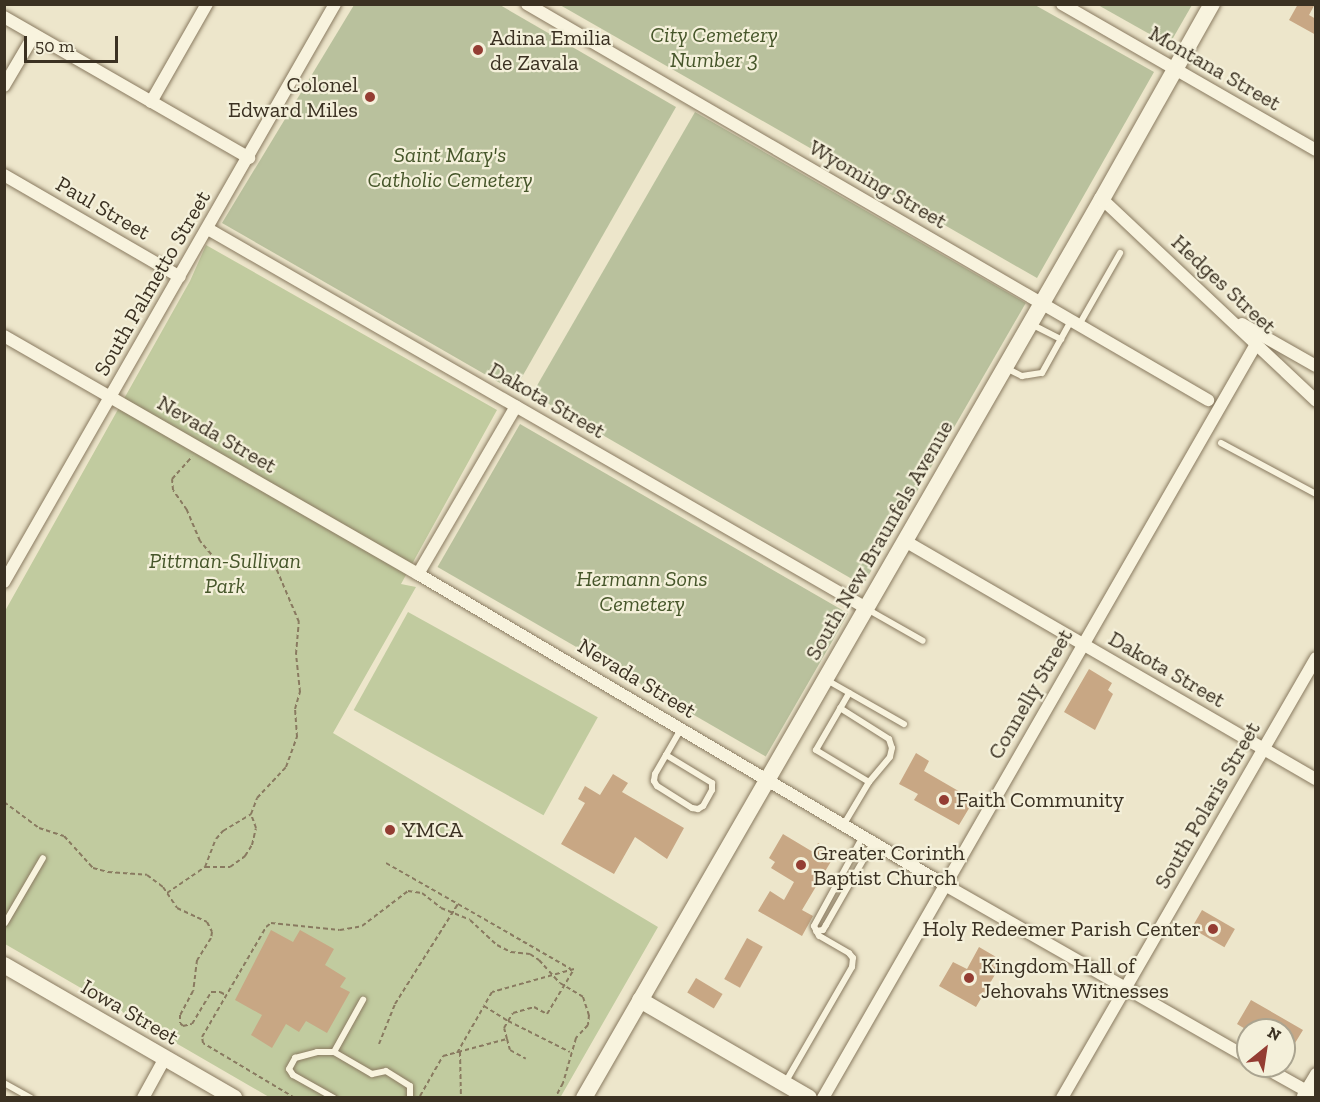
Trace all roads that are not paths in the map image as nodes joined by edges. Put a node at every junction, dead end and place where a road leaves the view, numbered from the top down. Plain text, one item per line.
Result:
1 (207, 4) edge
2 (335, 4) edge
3 (527, 4) edge
4 (1062, 4) edge
5 (1212, 4) edge
6 (4, 18) edge
7 (34, 35) junction
8 (1174, 69) junction
9 (4, 86) edge
10 (151, 102) junction
11 (1316, 150) edge
12 (249, 158) junction
13 (4, 176) edge
14 (1102, 199) junction
15 (208, 229) junction
16 (1120, 253) dead end
17 (180, 277) junction
18 (1042, 304) junction
19 (1223, 313) junction
20 (1030, 323) junction
21 (1075, 323) junction
22 (4, 336) edge
23 (1061, 339) junction
24 (1257, 344) junction
25 (1316, 366) edge
26 (1005, 367) junction
27 (111, 397) junction
28 (1208, 400) dead end
29 (1316, 401) edge
30 (516, 406) junction
31 (1221, 443) dead end
32 (1316, 494) edge
33 (905, 541) junction
34 (418, 573) junction
35 (4, 582) edge
36 (866, 608) junction
37 (922, 641) dead end
38 (1083, 644) junction
39 (1316, 658) edge
40 (825, 679) junction
41 (849, 693) junction
42 (840, 708) junction
43 (904, 724) dead end
44 (681, 729) junction
45 (1263, 749) junction
46 (666, 755) junction
47 (767, 779) junction
48 (1316, 779) edge
49 (869, 782) junction
50 (844, 824) junction
51 (868, 839) junction
52 (43, 858) dead end
53 (945, 885) junction
54 (5, 923) edge
55 (816, 931) junction
56 (4, 965) edge
57 (1124, 988) junction
58 (363, 1000) dead end
59 (640, 1000) junction
60 (1236, 1051) edge
61 (334, 1052) junction
62 (165, 1058) junction
63 (1316, 1074) edge
64 (1281, 1078) edge
65 (4, 1083) edge
66 (785, 1084) junction
67 (1308, 1095) edge
68 (31, 1098) edge
69 (143, 1098) edge
70 (234, 1098) edge
71 (334, 1098) edge
72 (410, 1098) edge
73 (584, 1098) edge
74 (809, 1098) edge
75 (823, 1098) edge
76 (1062, 1098) edge

1 - 10 street
2 - 12 street, South Palmetto Street
3 - 18 street, Wyoming Street
4 - 8 street, Montana Street
5 - 8 main road, South New Braunfels Avenue
6 - 7 street
7 - 9 street
7 - 10 street
8 - 11 street, Montana Street
8 - 14 main road, South New Braunfels Avenue
10 - 12 street
12 - 15 street, South Palmetto Street
13 - 17 street, Paul Street
14 - 18 main road, South New Braunfels Avenue
14 - 19 street, Hedges Street
15 - 17 street, South Palmetto Street
15 - 30 street, Dakota Street
16 - 21 lane
17 - 27 street, South Palmetto Street
18 - 20 main road, South New Braunfels Avenue
18 - 21 street, Wyoming Street
19 - 24 street, Hedges Street
19 - 25 street
20 - 23 lane
20 - 26 main road, South New Braunfels Avenue
21 - 23 lane
21 - 28 street, Wyoming Street
22 - 27 street, Nevada Street
23 - 26 lane
24 - 29 street, Hedges Street
24 - 38 street, Connelly Street
26 - 33 main road, South New Braunfels Avenue
27 - 34 street, Nevada Street
27 - 35 street, South Palmetto Street
30 - 34 street
30 - 36 street, Dakota Street
31 - 32 lane
33 - 36 main road, South New Braunfels Avenue
33 - 38 street, Dakota Street
34 - 44 street, Nevada Street
36 - 37 lane
36 - 40 main road, South New Braunfels Avenue
38 - 45 street, Dakota Street
38 - 53 street, Connelly Street
39 - 45 street, South Polaris Street
40 - 41 lane
40 - 47 main road, South New Braunfels Avenue
41 - 42 lane
41 - 43 lane
42 - 49 lane
42 - 49 lane
44 - 46 lane
44 - 47 street, Nevada Street
45 - 48 street, Dakota Street
45 - 57 street, South Polaris Street
46 - 46 lane
47 - 50 street, Nevada Street
47 - 59 main road, South New Braunfels Avenue
49 - 50 lane
50 - 51 street, Nevada Street
51 - 53 street, Nevada Street
51 - 55 lane
51 - 55 lane
52 - 54 lane
53 - 57 street, Nevada Street
53 - 75 street, Connelly Street
55 - 66 lane
56 - 62 main road, Iowa Street
57 - 60 street, Nevada Street
57 - 76 street, South Polaris Street
58 - 61 lane
59 - 66 main road
59 - 73 main road, South New Braunfels Avenue
61 - 71 lane
61 - 72 lane
62 - 69 street
62 - 70 main road, Iowa Street
63 - 67 street
64 - 67 street
65 - 68 lane
66 - 74 main road

